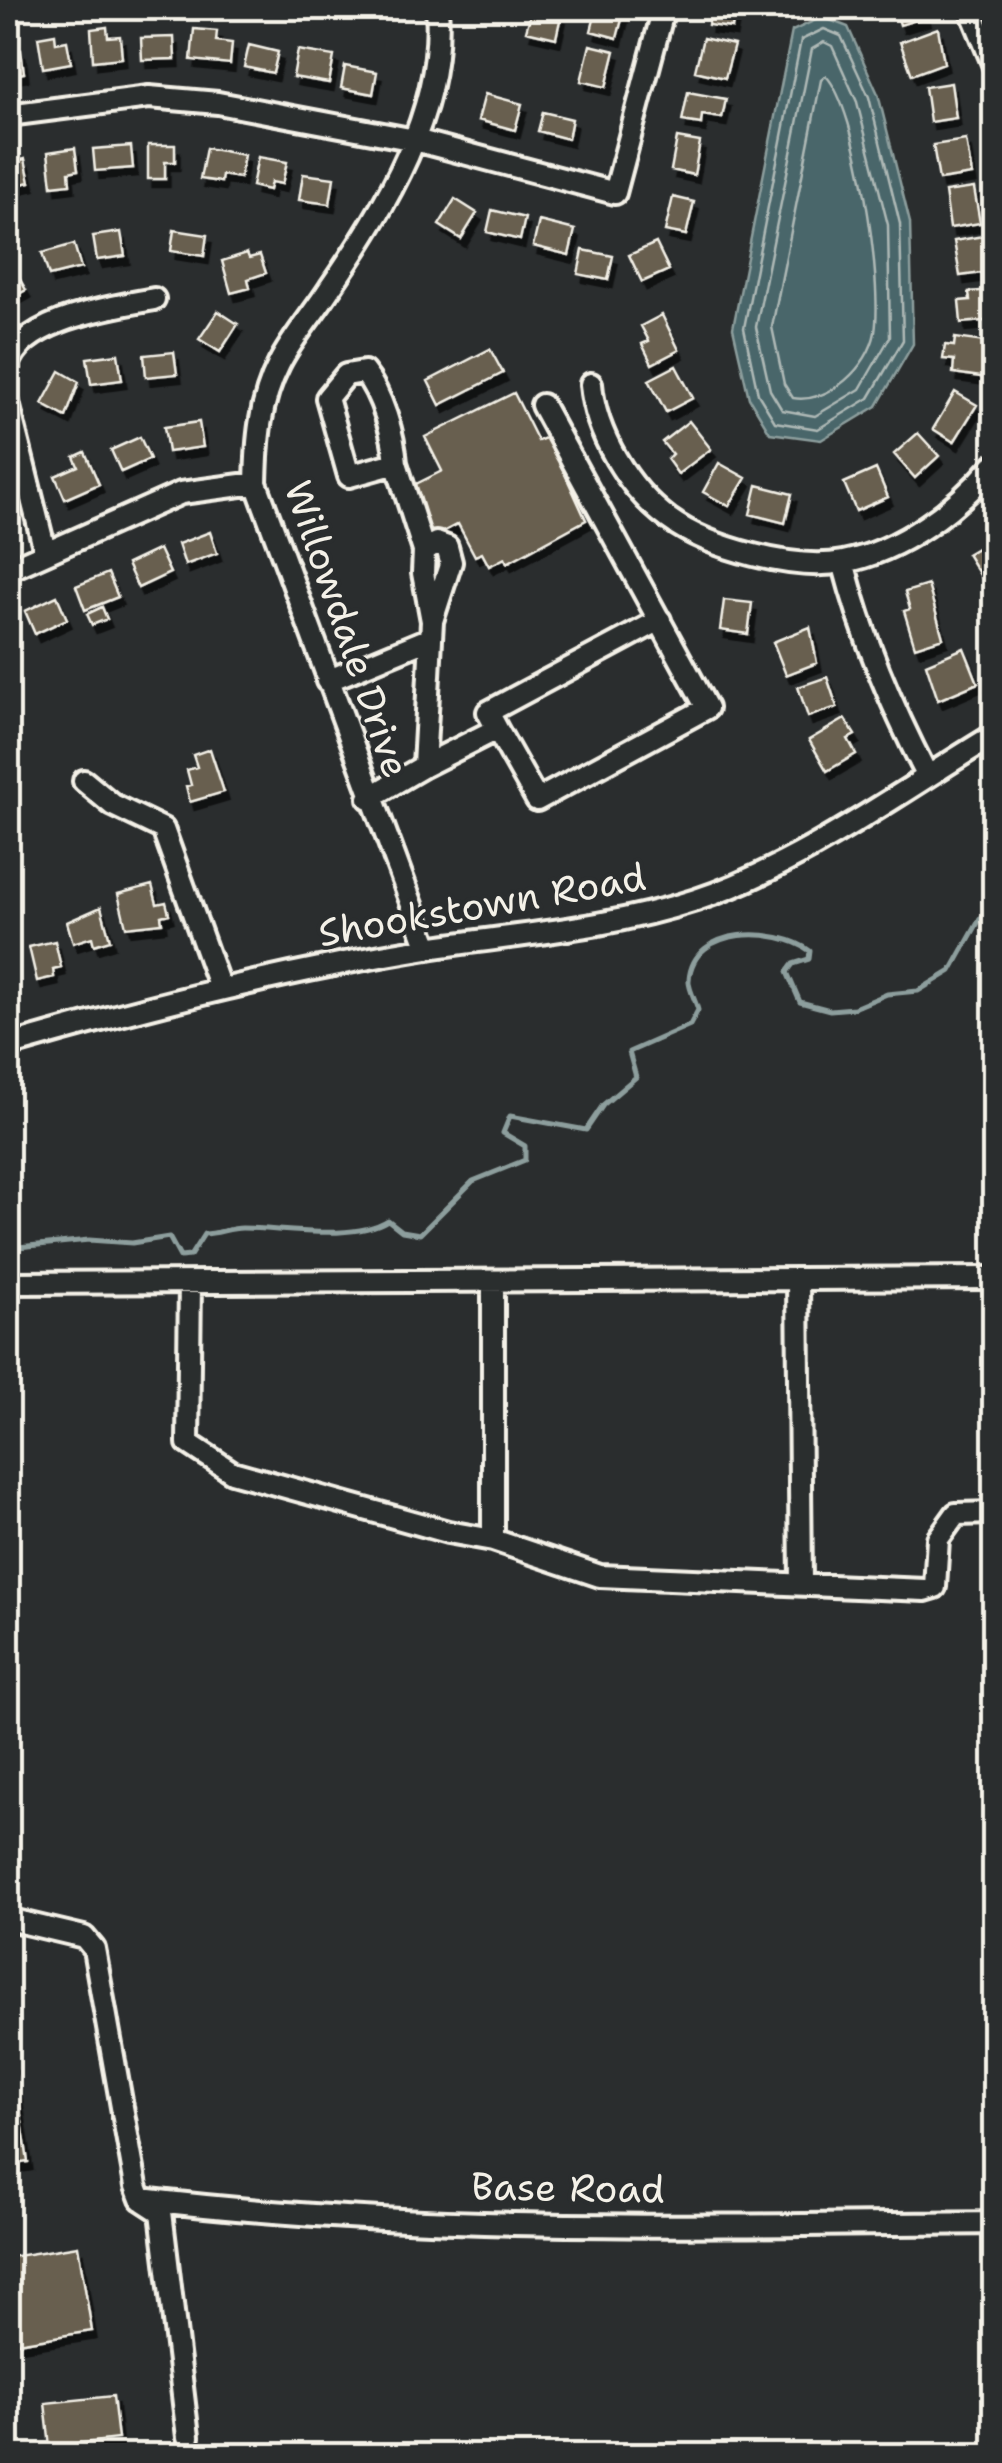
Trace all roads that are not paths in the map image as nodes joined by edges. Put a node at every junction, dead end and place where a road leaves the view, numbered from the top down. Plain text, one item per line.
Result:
1 (437, 8) edge
2 (664, 8) edge
3 (970, 8) edge
4 (994, 66) edge
5 (8, 115) edge
6 (415, 140) junction
7 (154, 299) dead end
8 (8, 367) edge
9 (591, 384) dead end
10 (8, 403) edge
11 (542, 405) dead end
12 (396, 463) junction
13 (994, 467) edge
14 (256, 484) junction
15 (45, 552) junction
16 (843, 562) junction
17 (8, 570) edge
18 (660, 620) junction
19 (432, 629) junction
20 (326, 680) junction
21 (497, 729) junction
22 (994, 734) edge
23 (424, 766) junction
24 (927, 775) junction
25 (84, 781) dead end
26 (370, 798) junction
27 (428, 948) junction
28 (220, 988) junction
29 (8, 1046) edge
30 (994, 1278) edge
31 (798, 1279) junction
32 (493, 1282) junction
33 (8, 1283) edge
34 (190, 1283) junction
35 (994, 1513) edge
36 (493, 1540) junction
37 (801, 1583) junction
38 (8, 1919) edge
39 (142, 2200) junction
40 (994, 2223) edge
41 (188, 2437) dead end

1 - 6 street, Willowdale Drive
2 - 6 street
3 - 4 street
5 - 6 street
6 - 14 street, Willowdale Drive
7 - 8 street
9 - 16 street
10 - 15 street
11 - 18 street
12 - 12 street
12 - 19 street
13 - 16 street
14 - 15 street
14 - 20 street, Willowdale Drive
15 - 17 street
16 - 24 street
18 - 21 street
18 - 21 street
19 - 20 street
19 - 23 street
20 - 26 street, Willowdale Drive
21 - 23 street
22 - 24 street, Shookstown Road
23 - 26 street
24 - 27 street, Shookstown Road
25 - 28 street
26 - 27 street, Willowdale Drive
27 - 28 street, Shookstown Road
28 - 29 street, Shookstown Road
30 - 31 street
31 - 32 street
31 - 37 street
32 - 34 street
32 - 36 street
33 - 34 street
34 - 36 street
35 - 37 street
36 - 37 street
38 - 39 street
39 - 40 street, Base Road
39 - 41 street

